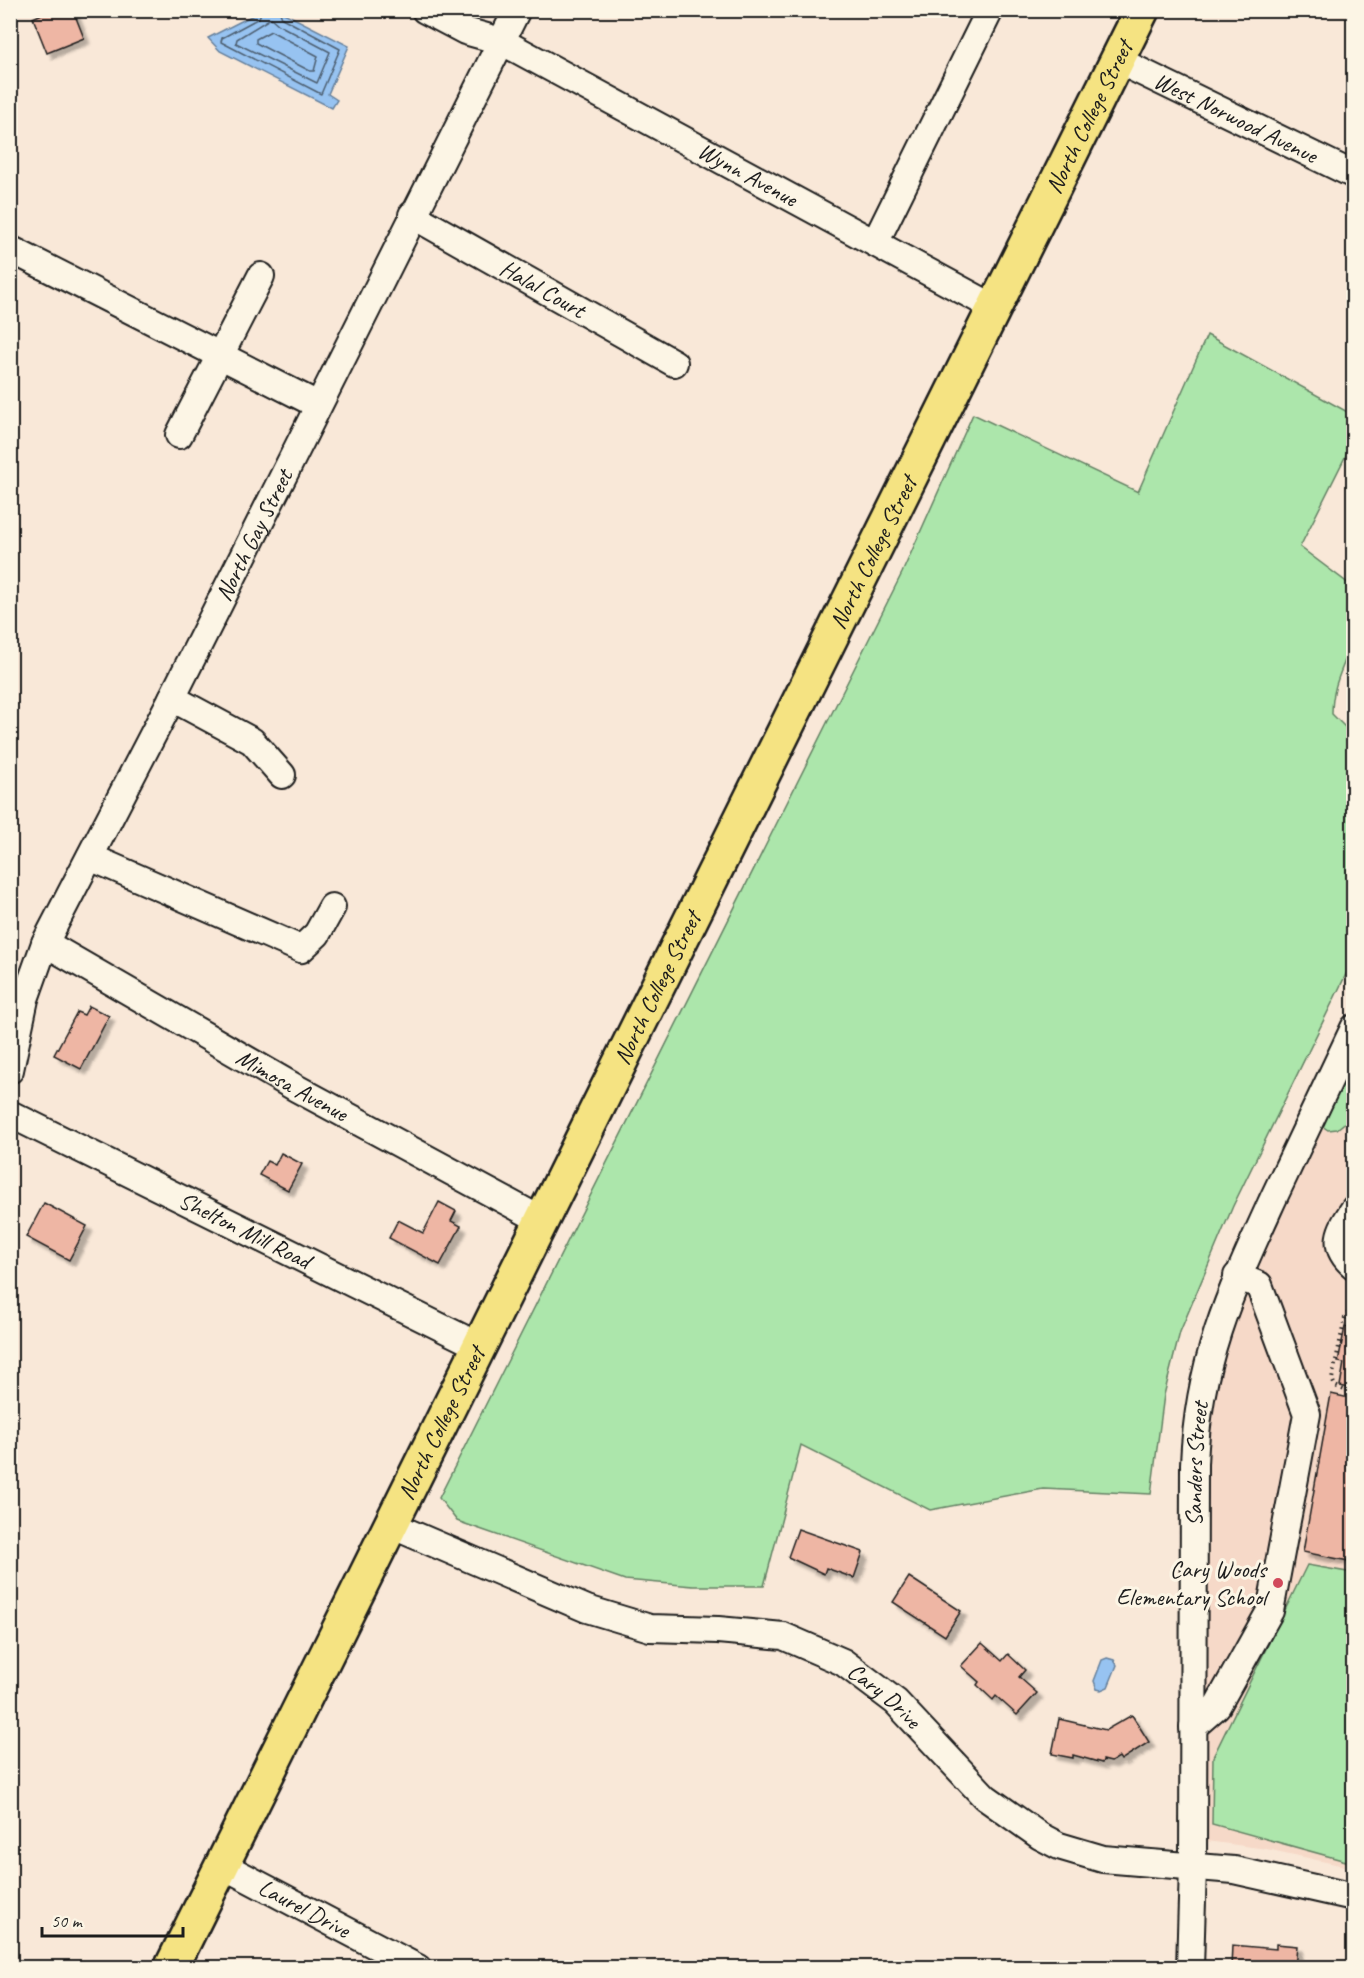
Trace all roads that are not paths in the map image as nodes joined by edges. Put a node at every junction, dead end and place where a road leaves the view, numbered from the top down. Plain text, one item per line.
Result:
1 (425, 10) edge
2 (517, 10) edge
3 (990, 10) edge
4 (1142, 10) edge
5 (501, 41) junction
6 (1117, 60) junction
7 (1353, 175) edge
8 (412, 215) junction
9 (875, 243) junction
10 (10, 249) edge
11 (261, 276) dead end
12 (995, 308) junction
13 (220, 355) junction
14 (674, 363) dead end
15 (318, 405) junction
16 (179, 435) dead end
17 (172, 698) junction
18 (282, 775) dead end
19 (90, 857) junction
20 (332, 907) dead end
21 (45, 944) junction
22 (1353, 1028) edge
23 (10, 1070) edge
24 (10, 1114) edge
25 (1353, 1209) edge
26 (543, 1221) junction
27 (1353, 1266) edge
28 (1238, 1276) junction
29 (481, 1347) junction
30 (390, 1525) junction
31 (1193, 1727) junction
32 (222, 1865) junction
33 (1193, 1866) junction
34 (1353, 1897) edge
35 (171, 1968) edge
36 (418, 1968) edge
37 (1190, 1968) edge

1 - 5 street, Wynn Avenue
2 - 5 street, North Gay Street
3 - 9 street
4 - 6 main road, North College Street
5 - 8 street, North Gay Street
5 - 9 street, Wynn Avenue
6 - 7 street, West Norwood Avenue
6 - 12 main road, North College Street
8 - 14 street, Halal Court
8 - 15 street, North Gay Street
9 - 12 street, Wynn Avenue
10 - 13 street
11 - 13 street
12 - 26 main road, North College Street
13 - 15 street
13 - 16 street
15 - 17 street, North Gay Street
17 - 18 street
17 - 19 street, North Gay Street
19 - 20 street
19 - 21 street, North Gay Street
21 - 23 street, North Gay Street
21 - 26 street, Mimosa Avenue
22 - 28 street, Sanders Street
24 - 29 street, Shelton Mill Road
25 - 27 street
26 - 29 main road, North College Street
28 - 31 street, Sanders Street
28 - 31 street
29 - 30 main road, North College Street
30 - 32 main road, North College Street
30 - 33 street, Cary Drive
31 - 33 street, Sanders Street
32 - 35 main road, North College Street
32 - 36 street, Laurel Drive
33 - 34 street, Cary Drive
33 - 37 street, Sanders Street

